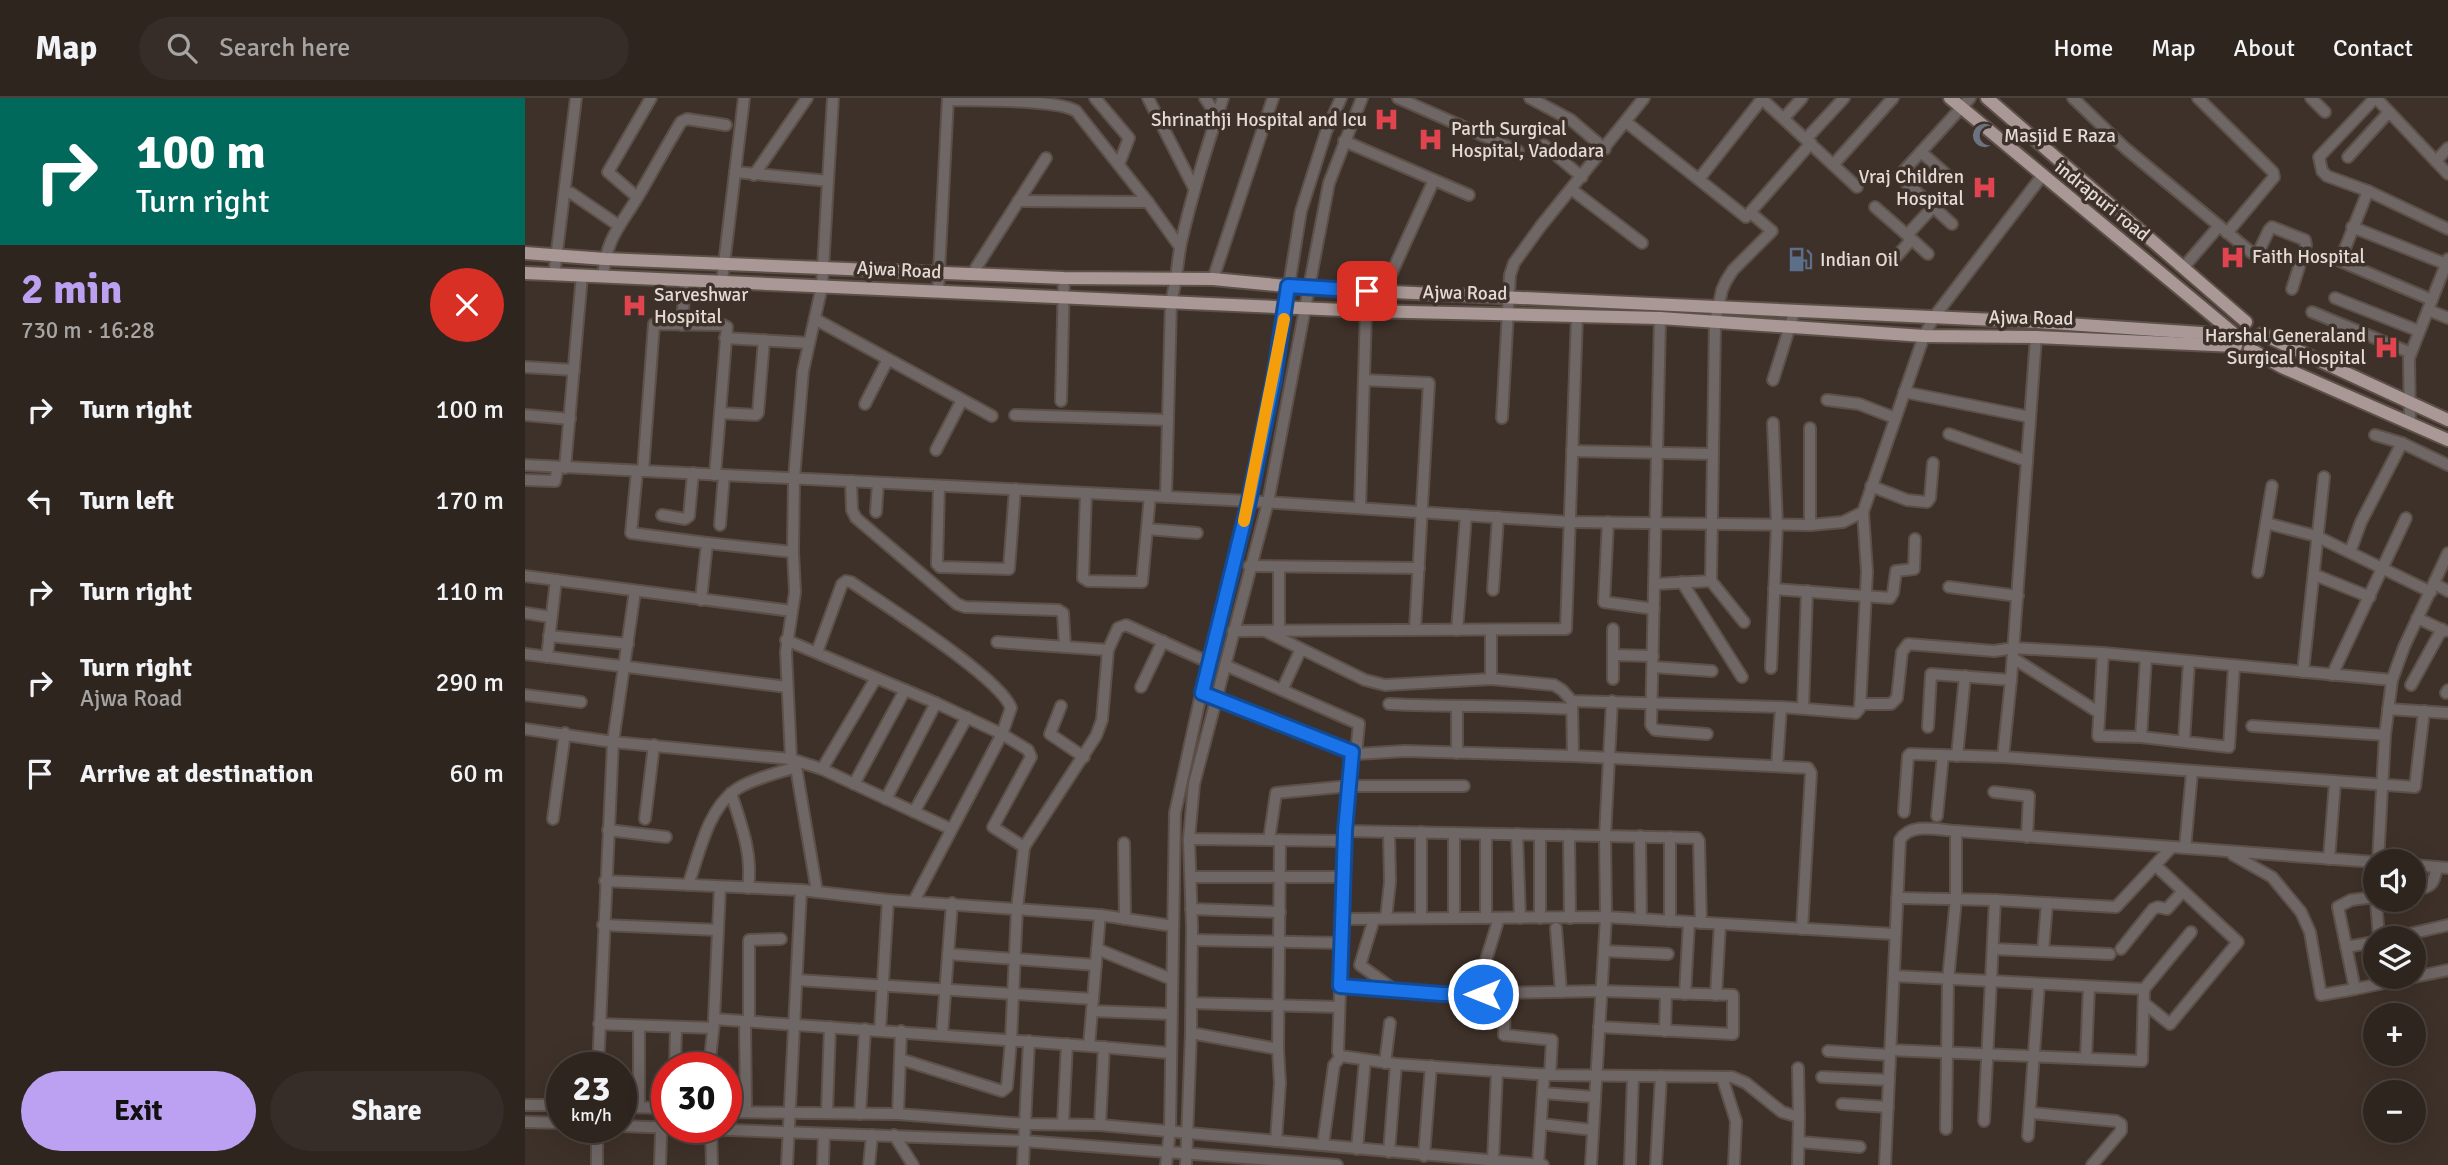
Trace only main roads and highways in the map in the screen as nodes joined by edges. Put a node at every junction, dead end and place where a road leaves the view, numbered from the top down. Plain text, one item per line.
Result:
1 (1949, 98) edge
2 (1987, 98) edge
3 (1965, 103) edge
4 (525, 253) edge
5 (525, 274) edge
6 (2246, 322) junction
7 (2262, 334) junction
8 (2233, 338) junction
9 (2250, 349) junction
10 (2448, 420) edge
11 (2448, 440) edge

1 - 3 main road, indrapuri road
2 - 6 main road, indrapuri road
3 - 8 main road, indrapuri road
4 - 8 main road, Ajwa Road
5 - 8 main road, Ajwa Road
6 - 7 main road
6 - 8 main road
7 - 9 main road
7 - 10 main road
8 - 9 main road
9 - 11 main road

